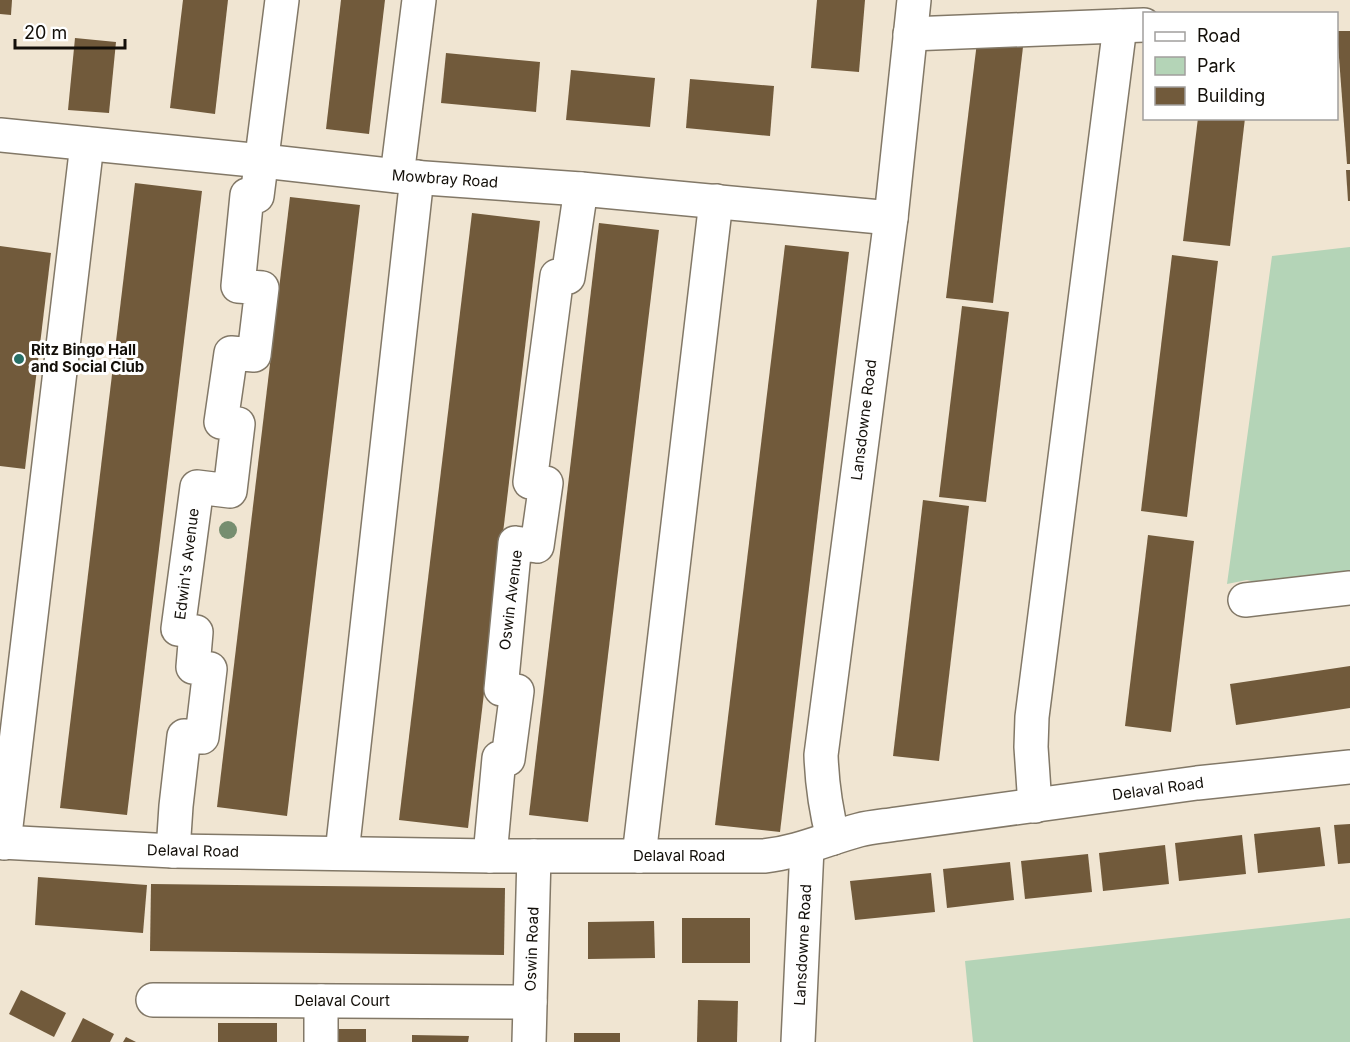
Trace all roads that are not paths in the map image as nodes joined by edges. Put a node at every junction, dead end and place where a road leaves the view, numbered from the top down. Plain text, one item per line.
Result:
1 (282, 0) edge
2 (419, 0) edge
3 (914, 0) edge
4 (1132, 26) edge
5 (910, 34) junction
6 (0, 135) edge
7 (87, 144) junction
8 (263, 161) junction
9 (407, 176) junction
10 (581, 189) junction
11 (716, 201) junction
12 (891, 218) junction
13 (1350, 588) edge
14 (1245, 600) dead end
15 (1350, 767) edge
16 (1035, 806) junction
17 (2, 842) edge
18 (820, 843) junction
19 (173, 851) junction
20 (342, 854) junction
21 (490, 856) junction
22 (534, 856) junction
23 (639, 856) junction
24 (153, 1000) dead end
25 (321, 1001) junction
26 (530, 1002) junction
27 (321, 1042) edge
28 (529, 1042) edge
29 (798, 1042) edge

1 - 8 street
2 - 9 street
3 - 5 street, Lansdowne Road
4 - 5 street
4 - 16 street
5 - 12 street, Lansdowne Road
6 - 7 street, Mowbray Road
7 - 8 street, Mowbray Road
7 - 17 street
8 - 9 street, Mowbray Road
8 - 19 street, Edwin's Avenue
9 - 10 street, Mowbray Road
9 - 20 street
10 - 11 street, Mowbray Road
10 - 21 street, Oswin Avenue
11 - 12 street, Mowbray Road
11 - 23 street
12 - 18 street, Lansdowne Road
13 - 14 street
15 - 16 street, Delaval Road
16 - 18 street, Delaval Road
17 - 19 street, Delaval Road
18 - 23 street, Delaval Road
18 - 29 street, Lansdowne Road
19 - 20 street, Delaval Road
20 - 21 street, Delaval Road
21 - 22 street, Delaval Road
22 - 23 street, Delaval Road
22 - 26 street, Oswin Road
24 - 25 street, Delaval Court
25 - 26 street, Delaval Court
25 - 27 street
26 - 28 street, Oswin Road

